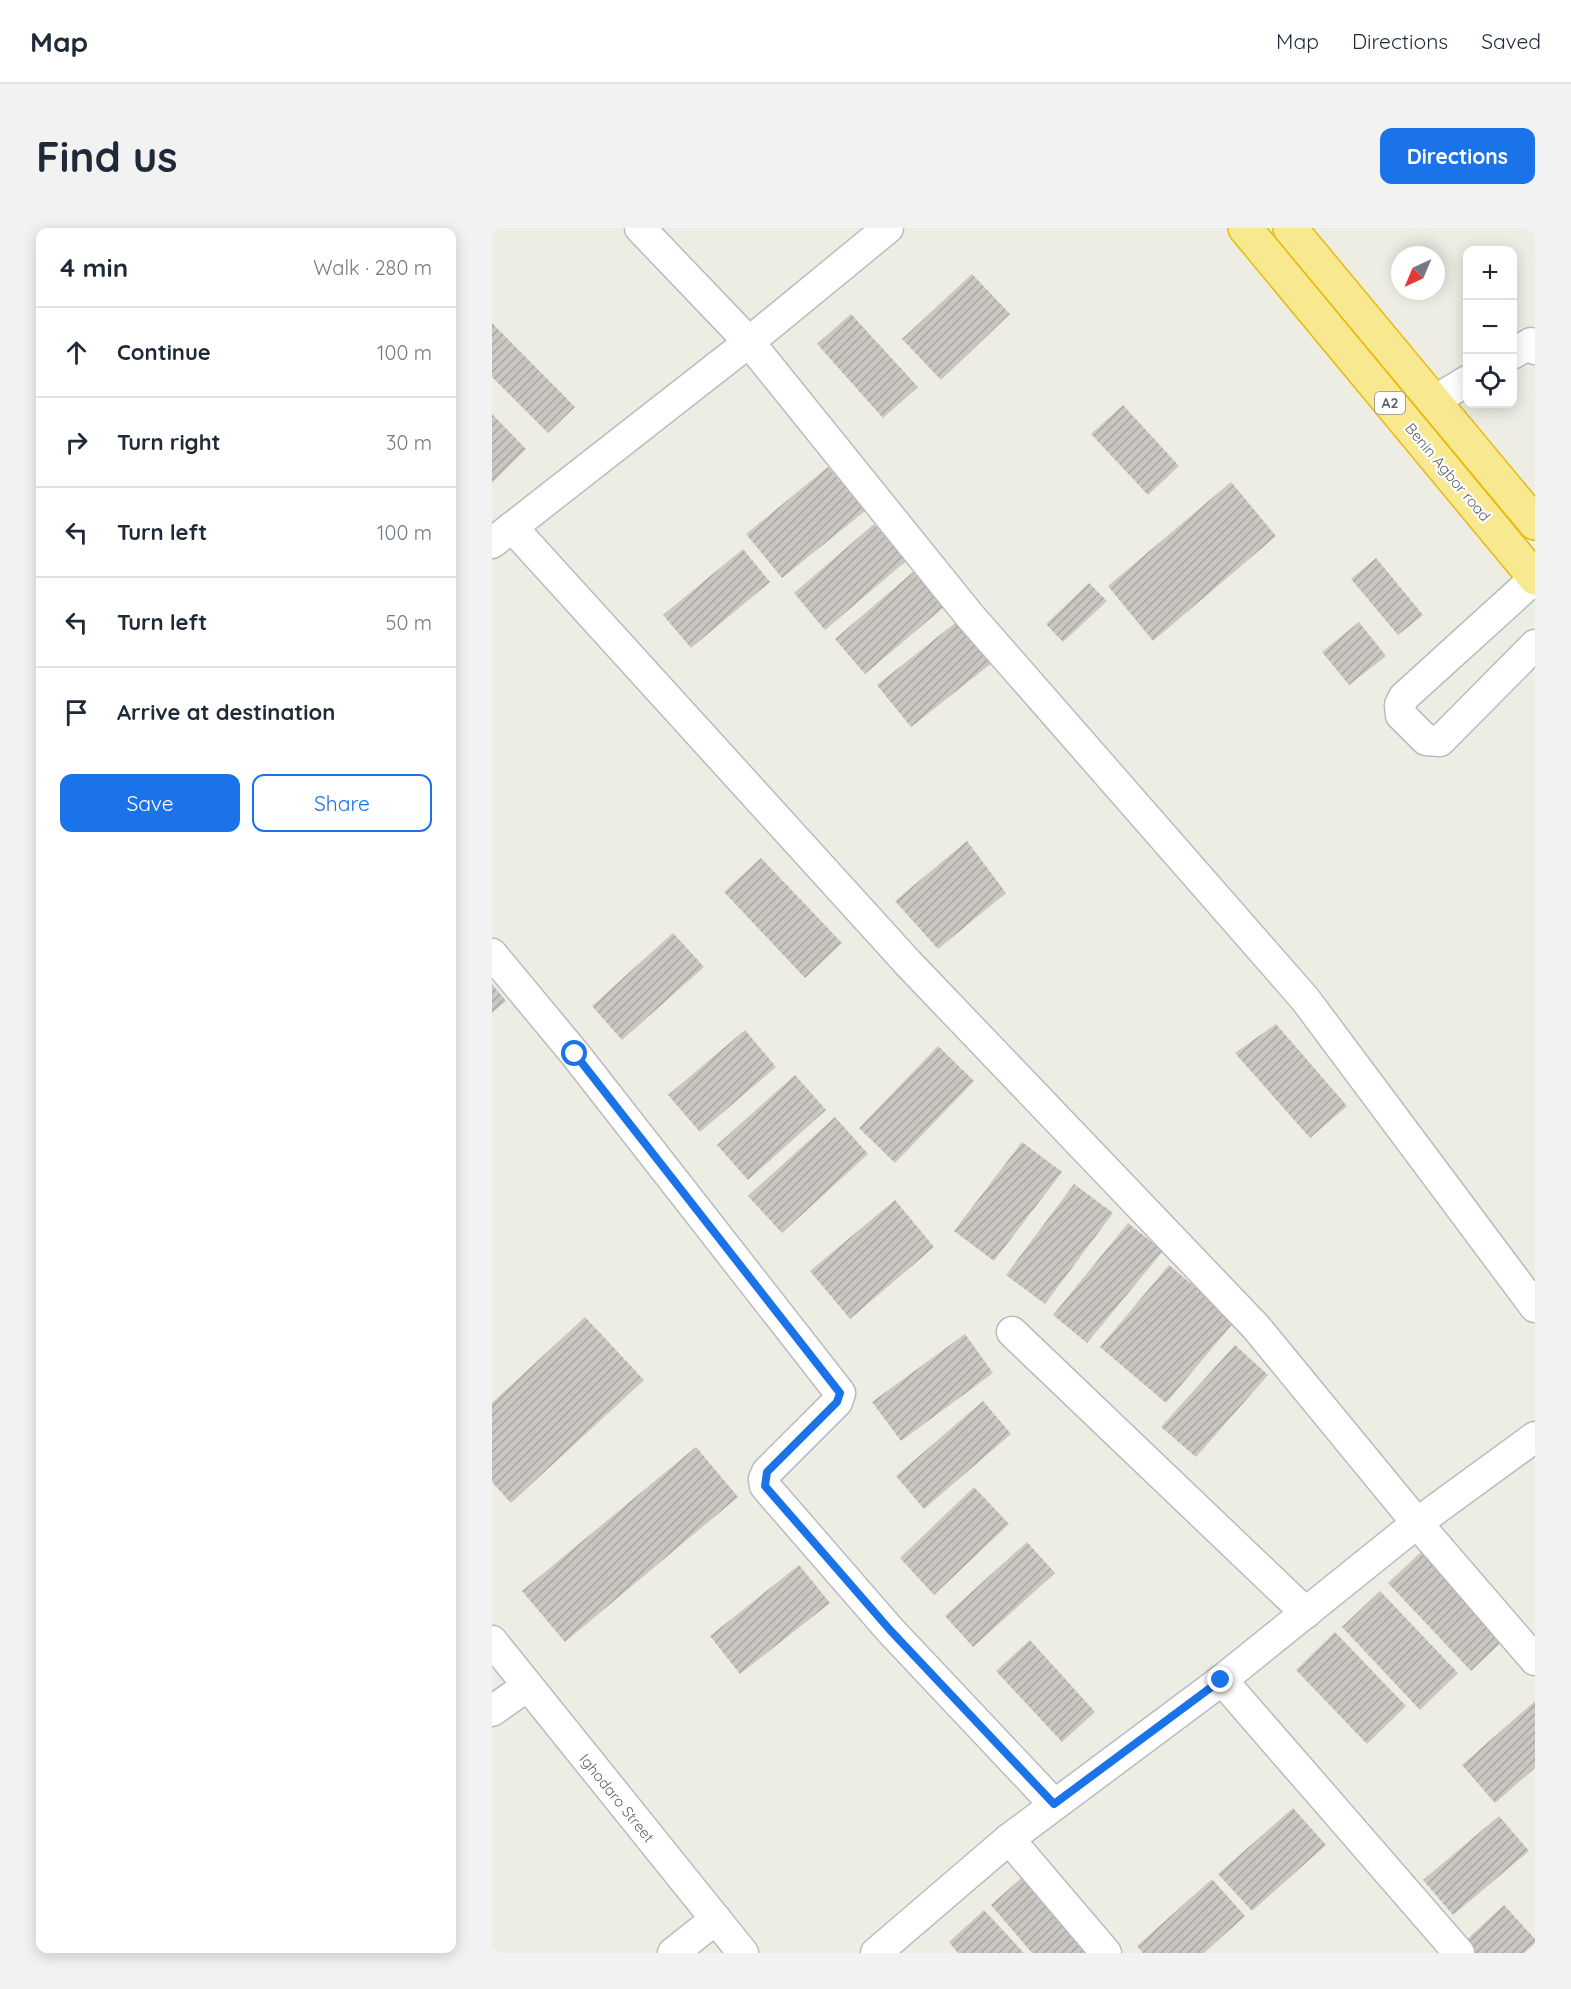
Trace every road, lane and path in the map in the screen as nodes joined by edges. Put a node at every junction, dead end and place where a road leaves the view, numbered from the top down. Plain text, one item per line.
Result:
1 (640, 228) edge
2 (888, 228) edge
3 (1245, 228) edge
4 (1290, 228) edge
5 (749, 342) junction
6 (1463, 383) edge
7 (1434, 401) junction
8 (1531, 509) edge
9 (502, 535) edge
10 (1535, 578) edge
11 (1535, 645) edge
12 (492, 954) edge
13 (1535, 1307) edge
14 (1012, 1332) dead end
15 (1535, 1437) edge
16 (1417, 1523) junction
17 (1306, 1613) junction
18 (492, 1641) edge
19 (1535, 1660) edge
20 (1221, 1680) junction
21 (526, 1687) junction
22 (492, 1711) edge
23 (1054, 1804) junction
24 (1010, 1839) junction
25 (716, 1919) junction
26 (673, 1953) edge
27 (743, 1953) edge
28 (876, 1953) edge
29 (1106, 1953) edge
30 (1459, 1953) edge

1 - 5 street
2 - 5 street
3 - 10 highway, Benin Agbor road / A2
4 - 7 highway, A2
5 - 9 street
5 - 13 street
6 - 7 street
7 - 8 highway, A2
9 - 16 street
10 - 11 street
12 - 23 street
14 - 17 street
15 - 16 street
16 - 17 street
16 - 19 street
17 - 20 street
18 - 21 street, Ighodaro Street
20 - 23 street
20 - 30 street
21 - 22 street
21 - 25 street, Ighodaro Street
23 - 24 street
24 - 28 street
24 - 29 street
25 - 26 street
25 - 27 street, Ighodaro Street

